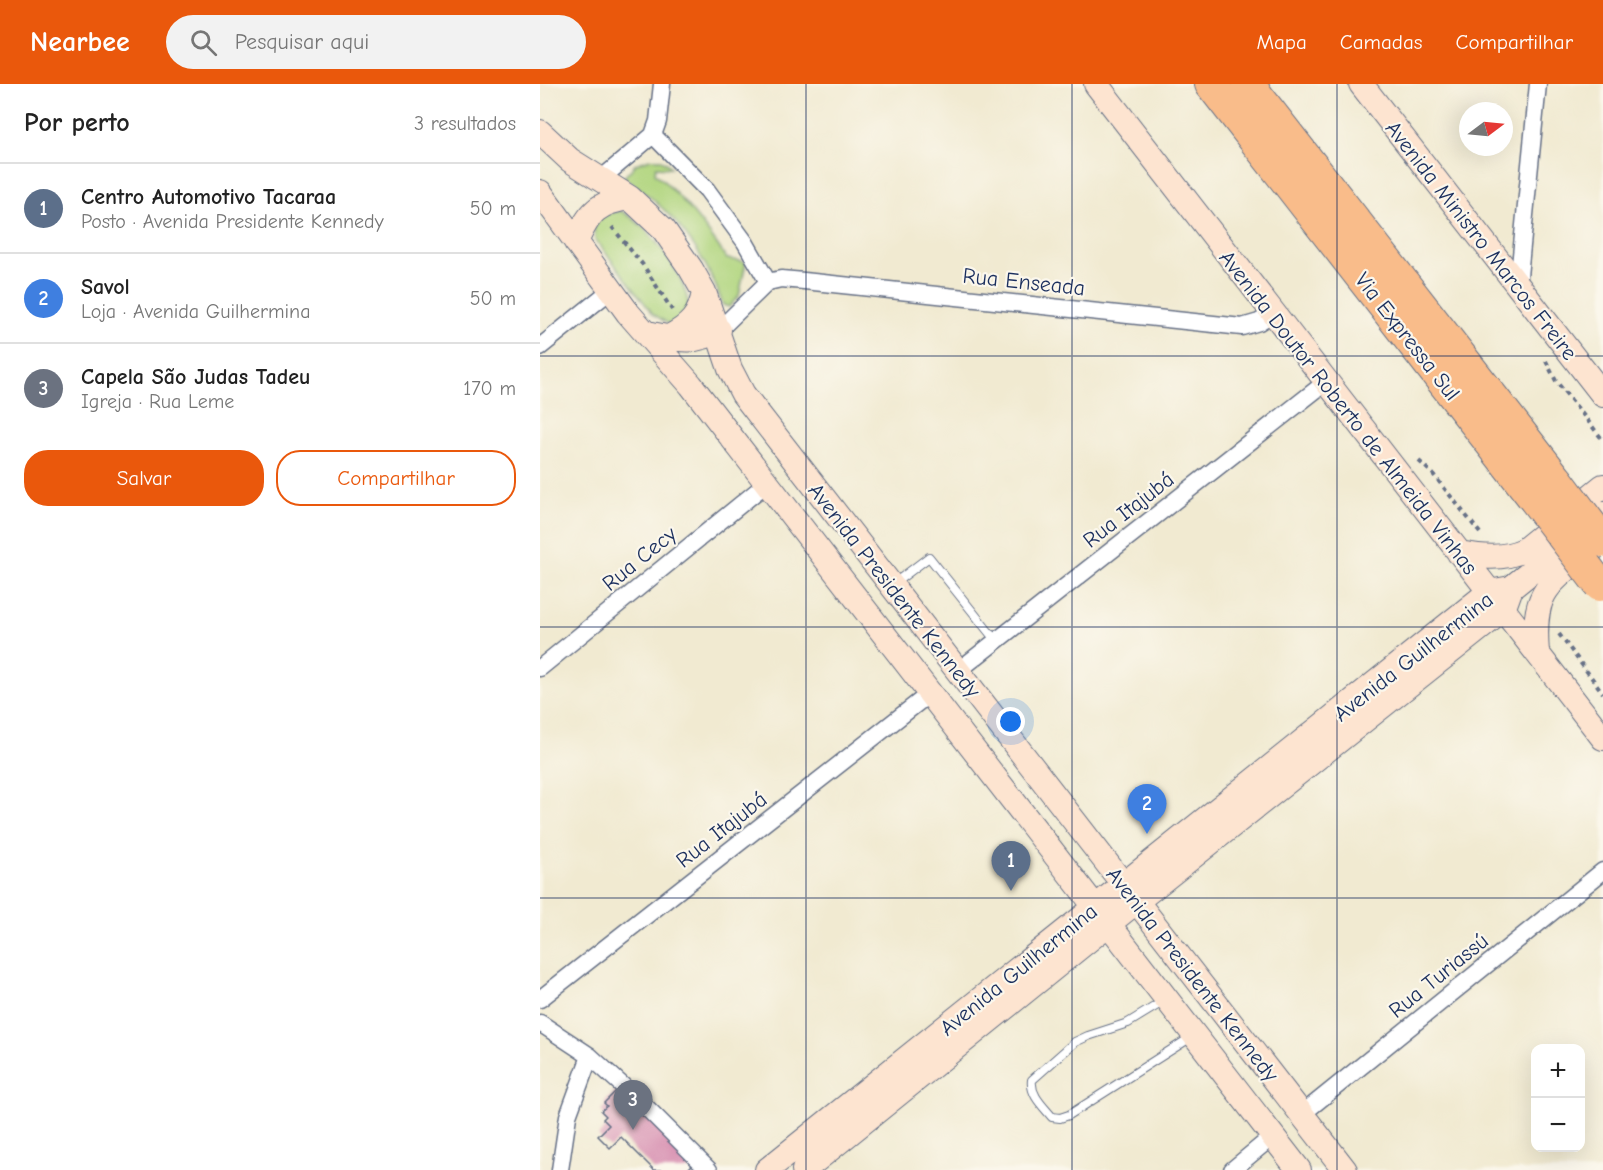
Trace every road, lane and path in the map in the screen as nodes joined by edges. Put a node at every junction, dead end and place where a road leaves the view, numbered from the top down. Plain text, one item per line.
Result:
1 (662, 84) edge
2 (1096, 84) edge
3 (1211, 84) edge
4 (1248, 84) edge
5 (1361, 84) edge
6 (1538, 84) edge
7 (540, 132) edge
8 (653, 135) junction
9 (602, 178) junction
10 (540, 192) edge
11 (630, 198) junction
12 (576, 242) junction
13 (768, 282) junction
14 (1518, 286) junction
15 (611, 290) junction
16 (704, 292) junction
17 (1273, 313) junction
18 (719, 330) junction
19 (658, 335) junction
20 (540, 347) edge
21 (1576, 360) junction
22 (1603, 364) edge
23 (1326, 382) junction
24 (1603, 395) edge
25 (767, 483) junction
26 (1603, 486) edge
27 (1545, 489) junction
28 (1603, 514) edge
29 (1603, 541) edge
30 (1459, 553) junction
31 (892, 585) junction
32 (1601, 587) edge
33 (1501, 597) junction
34 (996, 641) junction
35 (1537, 653) junction
36 (540, 668) edge
37 (958, 671) junction
38 (929, 694) junction
39 (1603, 738) edge
40 (1603, 871) edge
41 (1130, 893) junction
42 (1102, 916) junction
43 (540, 999) edge
44 (1167, 999) junction
45 (540, 1023) edge
46 (1195, 1035) junction
47 (590, 1056) junction
48 (1302, 1114) junction
49 (1273, 1136) junction
50 (560, 1170) edge
51 (709, 1170) edge
52 (767, 1170) edge
53 (804, 1170) edge
54 (1232, 1170) edge
55 (1299, 1170) edge
56 (1345, 1170) edge

1 - 8 street
2 - 17 main road, Avenida Doutor Roberto de Almeida Vinhas
3 - 27 highway, Via Expressa Sul
4 - 27 highway, Via Expressa Sul
5 - 14 main road, Avenida Ministro Marcos Freire
6 - 14 street
7 - 9 main road, Avenida Presidente Kennedy
8 - 9 street
8 - 13 street
9 - 11 main road, Avenida Presidente Kennedy
10 - 12 main road, Avenida Presidente Kennedy
11 - 12 main road
11 - 16 main road, Avenida Presidente Kennedy
12 - 15 main road, Avenida Presidente Kennedy
13 - 17 street, Rua Enseada
13 - 18 street
14 - 21 main road, Avenida Ministro Marcos Freire
15 - 19 main road, Avenida Presidente Kennedy
15 - 20 street
16 - 18 main road, Avenida Presidente Kennedy
16 - 19 main road
17 - 23 main road, Avenida Doutor Roberto de Almeida Vinhas
18 - 19 main road
18 - 31 main road, Avenida Presidente Kennedy
19 - 25 main road, Avenida Presidente Kennedy
21 - 22 main road
21 - 24 main road, Avenida Ministro Marcos Freire
23 - 30 main road, Avenida Doutor Roberto de Almeida Vinhas
23 - 34 street, Rua Itajubá
25 - 36 street, Rua Cecy
25 - 38 main road, Avenida Presidente Kennedy
26 - 30 main road
27 - 29 highway, Via Expressa Sul, bridge
27 - 32 highway, Via Expressa Sul, bridge
28 - 33 main road, Avenida Guilhermina
29 - 35 main road
30 - 33 main road, Avenida Doutor Roberto de Almeida Vinhas
31 - 34 lane
31 - 37 main road, Avenida Presidente Kennedy
33 - 35 main road, Avenida Doutor Roberto de Almeida Vinhas
33 - 41 main road, Avenida Guilhermina
34 - 37 street, Rua Itajubá
35 - 39 main road, Avenida Doutor Roberto de Almeida Vinhas
37 - 41 main road, Avenida Presidente Kennedy
38 - 42 main road, Avenida Presidente Kennedy
38 - 43 street, Rua Itajubá
40 - 48 street, Rua Turiassú
41 - 42 main road, Avenida Guilhermina
41 - 48 main road, Avenida Presidente Kennedy
42 - 44 main road, Avenida Presidente Kennedy
42 - 52 main road, Avenida Guilhermina
42 - 53 main road, Avenida Guilhermina
44 - 46 main road, Avenida Presidente Kennedy
44 - 46 lane
45 - 47 street
46 - 49 main road, Avenida Presidente Kennedy
47 - 50 street
47 - 51 street
48 - 56 main road, Avenida Presidente Kennedy
49 - 54 street
49 - 55 main road, Avenida Presidente Kennedy

